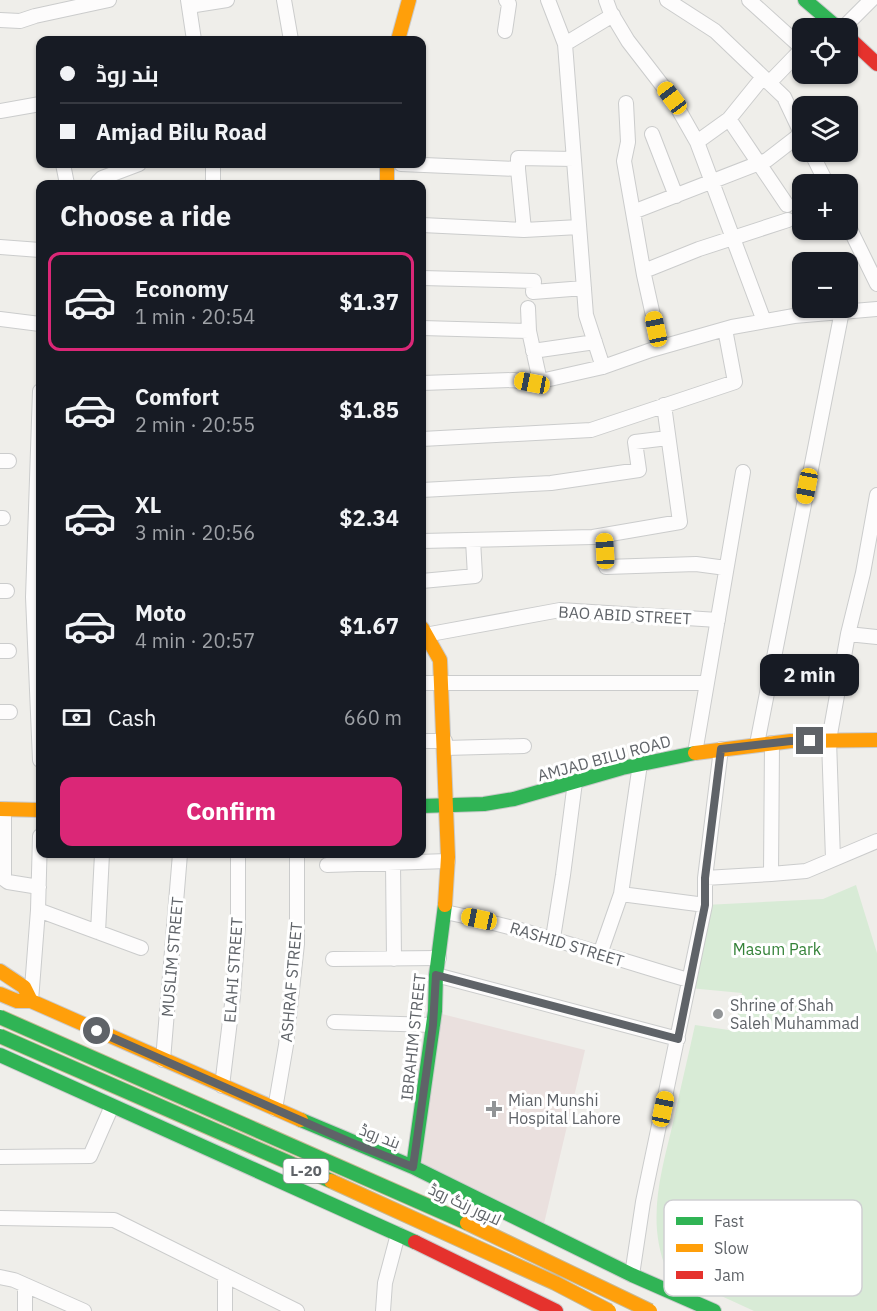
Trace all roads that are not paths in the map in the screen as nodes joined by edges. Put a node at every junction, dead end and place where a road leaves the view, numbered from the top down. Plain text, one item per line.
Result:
1 (109, 0) edge
2 (227, 0) edge
3 (284, 0) edge
4 (409, 0) edge
5 (495, 0) edge
6 (500, 0) edge
7 (506, 0) edge
8 (549, 0) edge
9 (606, 0) edge
10 (667, 0) edge
11 (749, 0) edge
12 (805, 0) edge
13 (872, 0) edge
14 (189, 3) edge
15 (613, 15) junction
16 (826, 18) edge
17 (853, 18) edge
18 (0, 20) edge
19 (505, 31) dead end
20 (193, 36) edge
21 (290, 36) edge
22 (399, 36) edge
23 (792, 40) edge
24 (565, 44) junction
25 (858, 46) edge
26 (792, 58) edge
27 (877, 64) edge
28 (766, 80) junction
29 (626, 103) dead end
30 (36, 105) edge
31 (0, 111) edge
32 (792, 113) edge
33 (729, 119) junction
34 (652, 134) dead end
35 (792, 141) edge
36 (697, 142) junction
37 (574, 159) junction
38 (760, 163) junction
39 (426, 165) edge
40 (128, 168) edge
41 (518, 169) junction
42 (100, 180) edge
43 (712, 182) junction
44 (676, 196) junction
45 (633, 212) junction
46 (426, 225) edge
47 (579, 227) junction
48 (524, 230) junction
49 (732, 238) junction
50 (855, 240) edge
51 (0, 246) edge
52 (36, 250) edge
53 (644, 271) junction
54 (426, 278) edge
55 (877, 284) edge
56 (584, 288) junction
57 (528, 308) dead end
58 (877, 309) edge
59 (858, 310) edge
60 (792, 316) edge
61 (841, 318) edge
62 (0, 319) edge
63 (764, 321) junction
64 (36, 324) edge
65 (426, 328) edge
66 (724, 329) junction
67 (529, 331) junction
68 (595, 342) junction
69 (660, 347) junction
70 (533, 351) junction
71 (603, 367) junction
72 (540, 381) junction
73 (426, 382) edge
74 (664, 405) junction
75 (668, 438) junction
76 (426, 439) edge
77 (742, 472) dead end
78 (426, 490) edge
79 (877, 495) edge
80 (604, 535) junction
81 (473, 540) junction
82 (426, 541) edge
83 (36, 546) edge
84 (726, 568) junction
85 (870, 574) edge
86 (426, 581) edge
87 (718, 620) junction
88 (426, 632) edge
89 (848, 634) junction
90 (426, 636) edge
91 (877, 637) edge
92 (36, 667) edge
93 (426, 683) edge
94 (442, 683) junction
95 (707, 683) junction
96 (829, 740) junction
97 (877, 740) edge
98 (426, 742) edge
99 (771, 743) junction
100 (445, 744) junction
101 (757, 744) junction
102 (524, 746) dead end
103 (721, 749) junction
104 (695, 753) junction
105 (640, 764) junction
106 (574, 782) junction
107 (426, 806) edge
108 (447, 806) junction
109 (2, 809) edge
110 (36, 810) edge
111 (877, 841) edge
112 (40, 858) edge
113 (102, 858) edge
114 (180, 858) edge
115 (238, 858) edge
116 (297, 858) edge
117 (832, 859) junction
118 (448, 861) junction
119 (393, 863) junction
120 (327, 865) dead end
121 (771, 874) junction
122 (705, 878) junction
123 (39, 887) junction
124 (621, 894) junction
125 (705, 905) junction
126 (38, 909) junction
127 (445, 912) junction
128 (98, 932) junction
129 (553, 938) junction
130 (141, 948) dead end
131 (600, 954) junction
132 (439, 958) junction
133 (333, 959) dead end
134 (394, 959) junction
135 (0, 971) edge
136 (436, 975) junction
137 (688, 980) junction
138 (0, 994) edge
139 (31, 1001) junction
140 (0, 1017) edge
141 (75, 1021) junction
142 (334, 1022) dead end
143 (433, 1025) junction
144 (0, 1036) edge
145 (678, 1039) junction
146 (0, 1055) edge
147 (163, 1060) junction
148 (50, 1077) junction
149 (222, 1086) junction
150 (112, 1106) junction
151 (276, 1109) junction
152 (0, 1157) edge
153 (413, 1167) junction
154 (0, 1218) edge
155 (398, 1234) junction
156 (225, 1275) junction
157 (632, 1275) junction
158 (0, 1277) edge
159 (26, 1284) junction
160 (664, 1289) edge
161 (680, 1296) edge
162 (25, 1311) edge
163 (82, 1311) edge
164 (225, 1311) edge
165 (297, 1311) edge
166 (383, 1311) edge
167 (556, 1311) edge
168 (609, 1311) edge
169 (650, 1311) edge
170 (714, 1311) edge

1 - 18 street
2 - 14 street
3 - 21 street
4 - 22 main road
5 - 6 street
7 - 19 street
8 - 24 street
9 - 15 street
10 - 28 street
11 - 23 street
12 - 16 main road
13 - 17 street
14 - 20 street
15 - 24 street
15 - 36 street
24 - 37 street
25 - 27 main road
26 - 28 street
28 - 32 street
28 - 33 street
29 - 45 street
30 - 31 street
33 - 36 street
33 - 38 street
34 - 44 street
35 - 38 street
36 - 43 street
37 - 41 street
37 - 47 street
38 - 43 street
38 - 49 street
39 - 41 street
40 - 42 street
41 - 48 street
43 - 44 street
43 - 49 street
44 - 45 street
45 - 53 street
46 - 48 street
47 - 48 street
47 - 56 street
49 - 53 street
49 - 63 street
50 - 55 street
51 - 52 street
53 - 69 street
54 - 56 street
56 - 68 street
57 - 67 street
58 - 59 street
60 - 63 street
61 - 101 street
62 - 64 street
63 - 66 street
65 - 67 street
66 - 69 street
66 - 74 street
67 - 70 street
68 - 70 street
68 - 71 street
69 - 71 street
70 - 72 street
71 - 72 street
72 - 73 street
74 - 75 street
74 - 76 street
75 - 78 street
75 - 80 street
77 - 84 street
79 - 85 street
80 - 81 street
80 - 84 street
81 - 82 street
81 - 86 street
83 - 92 street
84 - 87 street
85 - 89 street
87 - 88 street, BAO ABID STREET
87 - 95 street
89 - 91 street
89 - 96 street
90 - 94 main road, IBRAHIM STREET
93 - 94 street
94 - 95 street
94 - 100 main road, IBRAHIM STREET
95 - 104 street
96 - 97 main road, AMJAD BILU ROAD
96 - 99 main road, AMJAD BILU ROAD
96 - 117 street
98 - 100 street
99 - 101 main road, AMJAD BILU ROAD
99 - 121 street
100 - 102 street
100 - 108 main road, IBRAHIM STREET
101 - 103 main road, AMJAD BILU ROAD
103 - 104 main road, AMJAD BILU ROAD
103 - 122 street
104 - 105 main road, AMJAD BILU ROAD
105 - 106 main road, AMJAD BILU ROAD
105 - 124 street
106 - 108 main road, AMJAD BILU ROAD
106 - 129 street
107 - 108 main road, AMJAD BILU ROAD
108 - 118 main road, IBRAHIM STREET
109 - 110 main road
109 - 123 street
111 - 117 street
112 - 123 street
113 - 128 street
114 - 147 street, MUSLIM STREET
115 - 149 street, ELAHI STREET
116 - 151 street, ASHRAF STREET
117 - 121 street
118 - 119 street
118 - 127 main road, IBRAHIM STREET
119 - 120 street
119 - 134 street
121 - 122 street
122 - 125 street
123 - 126 street
124 - 125 street
124 - 131 street
125 - 137 street
126 - 128 street
126 - 139 street
127 - 129 street, RASHID STREET
127 - 132 main road, IBRAHIM STREET
128 - 130 street
129 - 131 street, RASHID STREET
131 - 137 street, RASHID STREET
132 - 134 street
132 - 136 main road, IBRAHIM STREET
133 - 134 street
135 - 139 main road, بند روڈ
136 - 143 main road, IBRAHIM STREET
136 - 145 street
137 - 145 street
138 - 139 main road, بند روڈ
139 - 141 main road, بند روڈ
140 - 169 main road, لاہور رنگ روڈ / L-20, bridge
141 - 147 main road, بند روڈ
141 - 148 main road
142 - 143 street
143 - 153 main road, IBRAHIM STREET
144 - 168 main road, لاہور رنگ روڈ / L-20, bridge
145 - 157 street
146 - 148 main road
147 - 149 main road, بند روڈ
148 - 150 main road
149 - 151 main road, بند روڈ
150 - 152 street
150 - 155 main road
151 - 153 main road, بند روڈ
153 - 157 main road, بند روڈ
154 - 156 street
155 - 166 street
155 - 167 main road
156 - 164 street
156 - 165 street
157 - 160 main road, بند روڈ
158 - 159 street
159 - 162 street
159 - 163 street
161 - 170 main road, بند روڈ

